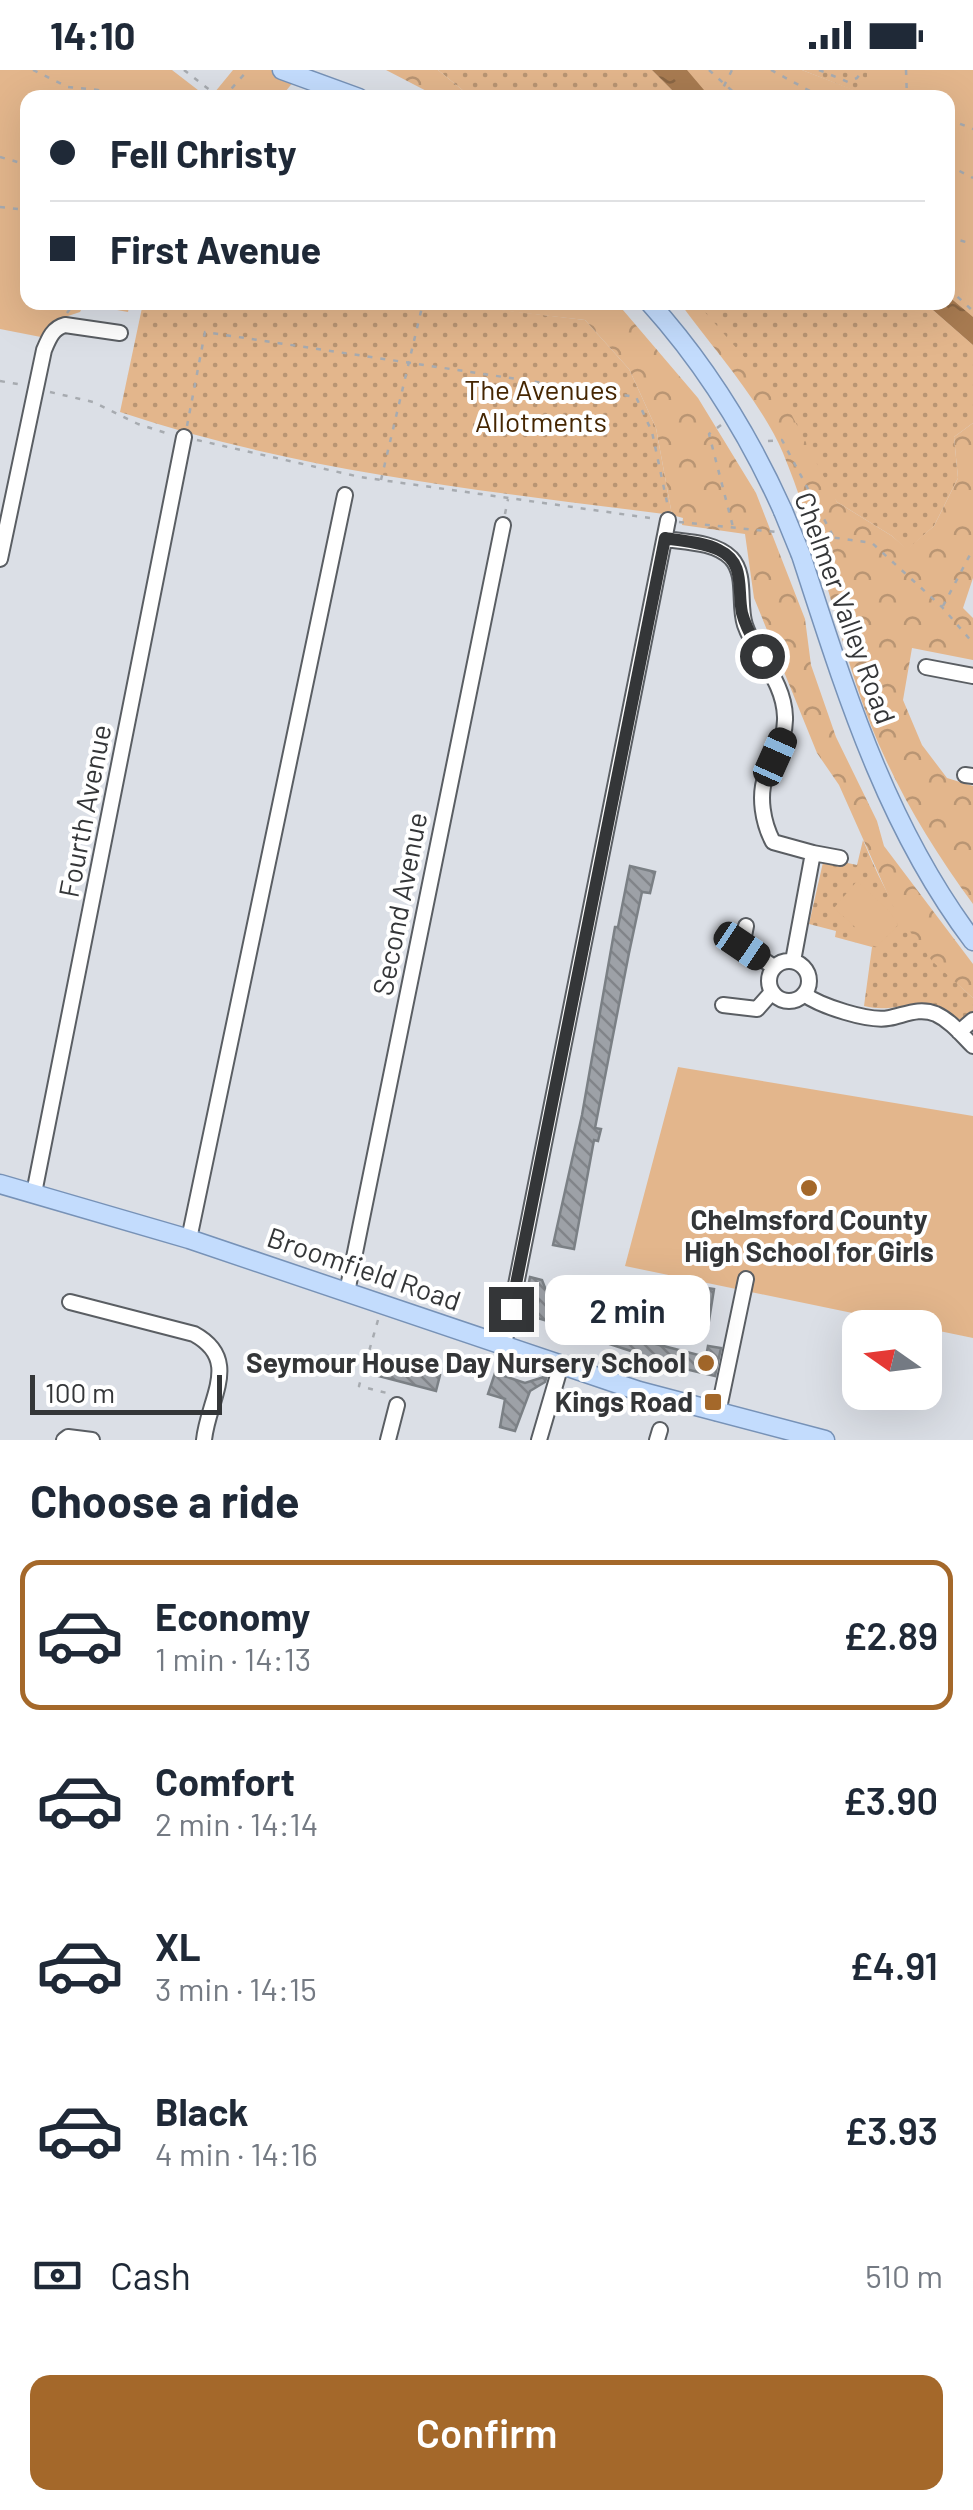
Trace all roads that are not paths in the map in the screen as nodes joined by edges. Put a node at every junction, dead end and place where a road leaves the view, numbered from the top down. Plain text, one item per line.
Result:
1 (282, 70) edge
2 (339, 90) edge
3 (656, 310) edge
4 (120, 333) dead end
5 (184, 438) road end
6 (345, 495) dead end
7 (675, 521) road end
8 (502, 526) dead end
9 (665, 538) junction
10 (0, 559) edge
11 (926, 667) dead end
12 (973, 676) edge
13 (813, 852) junction
14 (840, 858) dead end
15 (746, 926) dead end
16 (973, 941) edge
17 (793, 961) junction
18 (774, 966) junction
19 (772, 992) junction
20 (804, 994) junction
21 (723, 1006) dead end
22 (973, 1020) edge
23 (959, 1032) junction
24 (973, 1046) edge
25 (0, 1184) edge
26 (34, 1194) junction
27 (189, 1239) junction
28 (746, 1279) dead end
29 (347, 1292) junction
30 (70, 1302) dead end
31 (504, 1345) junction
32 (561, 1365) junction
33 (397, 1405) road end
34 (718, 1413) junction
35 (800, 1437) edge
36 (64, 1440) edge
37 (92, 1440) edge
38 (204, 1440) edge
39 (388, 1440) edge
40 (539, 1440) edge
41 (825, 1440) edge

1 - 2 main road
3 - 16 main road, Chelmer Valley Road, bridge
4 - 10 street
5 - 26 street, Fourth Avenue
6 - 27 street
7 - 9 street
8 - 29 street, Second Avenue
9 - 13 street
9 - 31 street
11 - 12 street
13 - 14 street
13 - 17 street
15 - 18 street
17 - 18 street
17 - 20 street
18 - 19 street
19 - 20 street
19 - 21 street
20 - 23 street
22 - 23 street
23 - 24 street
25 - 26 main road, Broomfield Road
26 - 27 main road, Broomfield Road
27 - 29 main road, Broomfield Road
28 - 34 street
29 - 31 main road, Broomfield Road
30 - 38 street
31 - 32 main road, Broomfield Road
32 - 34 main road, Broomfield Road
32 - 40 street
33 - 39 street
34 - 35 main road, Broomfield Road
35 - 41 main road, Broomfield Road
36 - 37 street

